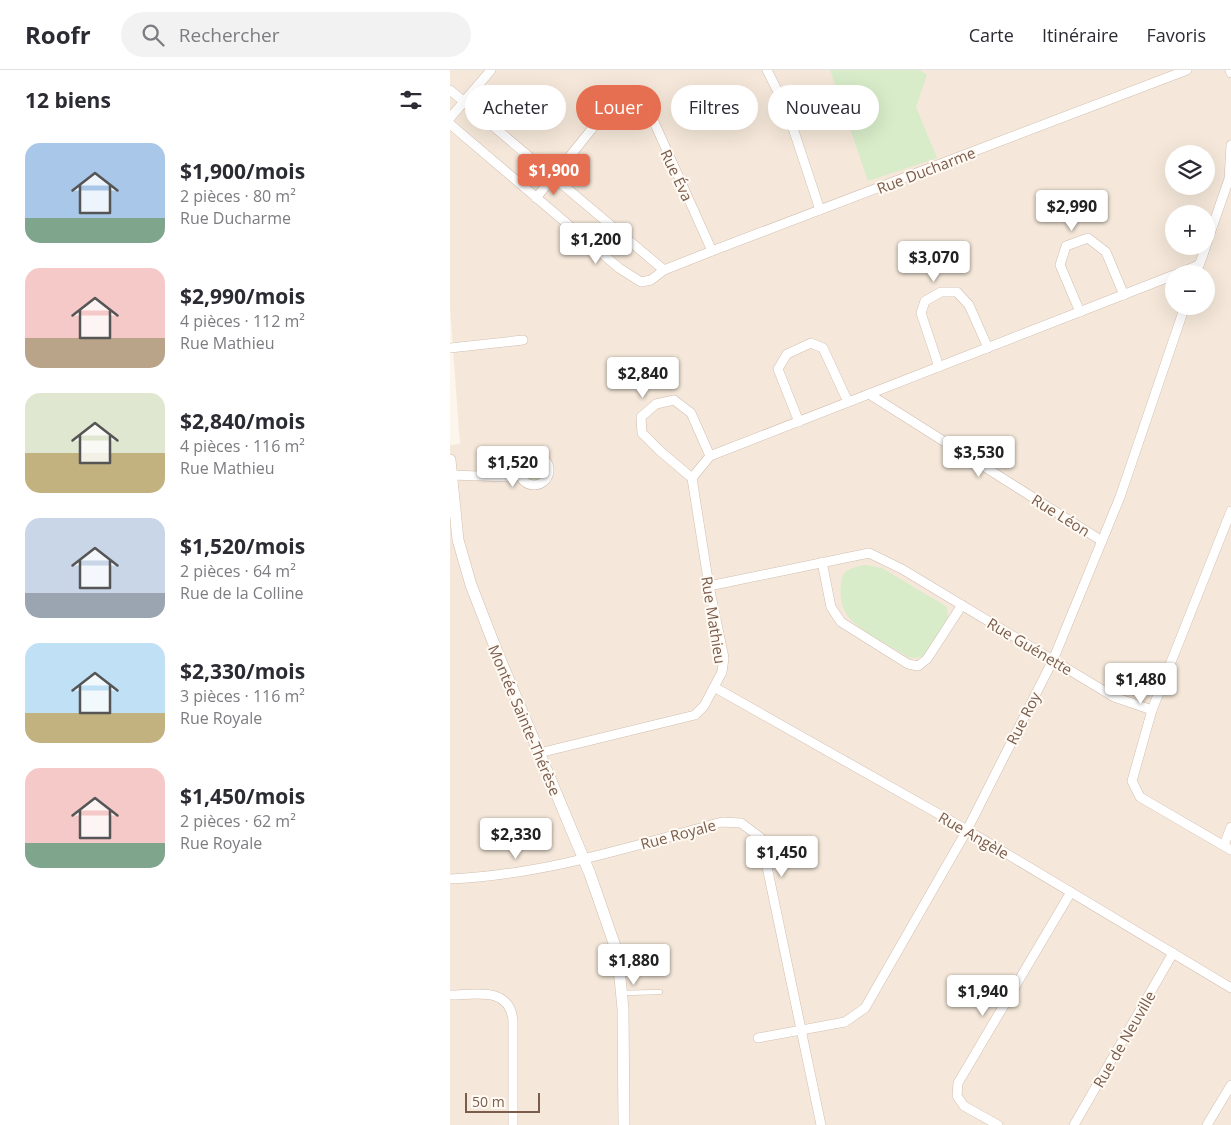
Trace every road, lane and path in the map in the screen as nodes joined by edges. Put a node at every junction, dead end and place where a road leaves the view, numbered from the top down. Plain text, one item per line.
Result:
1 (491, 70) edge
2 (767, 70) edge
3 (1187, 70) edge
4 (450, 90) edge
5 (464, 102) junction
6 (450, 118) edge
7 (450, 124) edge
8 (1231, 145) edge
9 (554, 178) junction
10 (1229, 186) edge
11 (536, 198) junction
12 (820, 210) junction
13 (1215, 223) edge
14 (712, 251) junction
15 (664, 270) junction
16 (1165, 279) edge
17 (1124, 295) junction
18 (1080, 312) junction
19 (1182, 315) edge
20 (523, 340) dead end
21 (450, 348) edge
22 (988, 348) junction
23 (939, 367) junction
24 (869, 394) junction
25 (848, 402) junction
26 (799, 422) junction
27 (710, 456) junction
28 (450, 460) edge
29 (451, 475) junction
30 (520, 475) dead end
31 (692, 478) junction
32 (1231, 511) edge
33 (1102, 541) junction
34 (822, 562) junction
35 (709, 586) junction
36 (962, 605) junction
37 (1053, 660) junction
38 (714, 687) junction
39 (1152, 710) junction
40 (539, 753) junction
41 (1231, 827) edge
42 (967, 830) junction
43 (1227, 848) edge
44 (584, 858) junction
45 (450, 879) edge
46 (1071, 892) junction
47 (1173, 953) junction
48 (1231, 988) edge
49 (660, 992) dead end
50 (622, 993) junction
51 (450, 995) edge
52 (801, 1030) junction
53 (758, 1038) dead end
54 (1231, 1085) edge
55 (512, 1125) edge
56 (624, 1125) edge
57 (821, 1125) edge
58 (998, 1125) edge
59 (1074, 1125) edge
60 (1207, 1125) edge

1 - 5 street
2 - 12 street
3 - 12 street, Rue Ducharme
4 - 5 street
5 - 6 street
5 - 9 street
7 - 11 street, Rue Ducharme
8 - 10 street
9 - 11 street, Rue Éva
9 - 14 street, Rue Éva
9 - 15 street
10 - 13 street
11 - 15 street, Rue Ducharme
12 - 14 street, Rue Ducharme
14 - 15 street, Rue Ducharme
16 - 17 street
17 - 18 street
17 - 18 street
18 - 22 street
19 - 33 street, Rue Roy
20 - 21 street
22 - 23 street
22 - 23 street
23 - 24 street
24 - 25 street
24 - 33 street, Rue Léon
25 - 26 street
25 - 26 street
26 - 27 street
27 - 31 street
27 - 31 street
28 - 29 street, Montée Sainte-Thérèse
29 - 30 street
29 - 40 street, Montée Sainte-Thérèse
31 - 35 street, Rue Mathieu
32 - 39 street
33 - 37 street, Rue Roy
34 - 35 street, Rue Guénette
34 - 36 street, Rue Guénette
34 - 36 street
35 - 38 street, Rue Mathieu
36 - 37 street, Rue Guénette
37 - 39 street, Rue Guénette
37 - 42 street, Rue Roy
38 - 40 street, Rue Mathieu
38 - 42 street, Rue Angèle
39 - 43 street
40 - 44 street, Montée Sainte-Thérèse
41 - 43 street
42 - 46 street, Rue Angèle
42 - 52 street, Rue Roy
44 - 45 street, Rue Royale
44 - 50 street, Montée Sainte-Thérèse
44 - 52 street, Rue Royale
46 - 47 street, Rue Angèle
46 - 58 street
47 - 48 street, Rue Angèle
47 - 59 street, Rue de Neuville
49 - 50 lane
50 - 56 street, Montée Sainte-Thérèse
51 - 55 street
52 - 53 street, Rue Roy
52 - 57 street, Rue Royale
54 - 60 street

